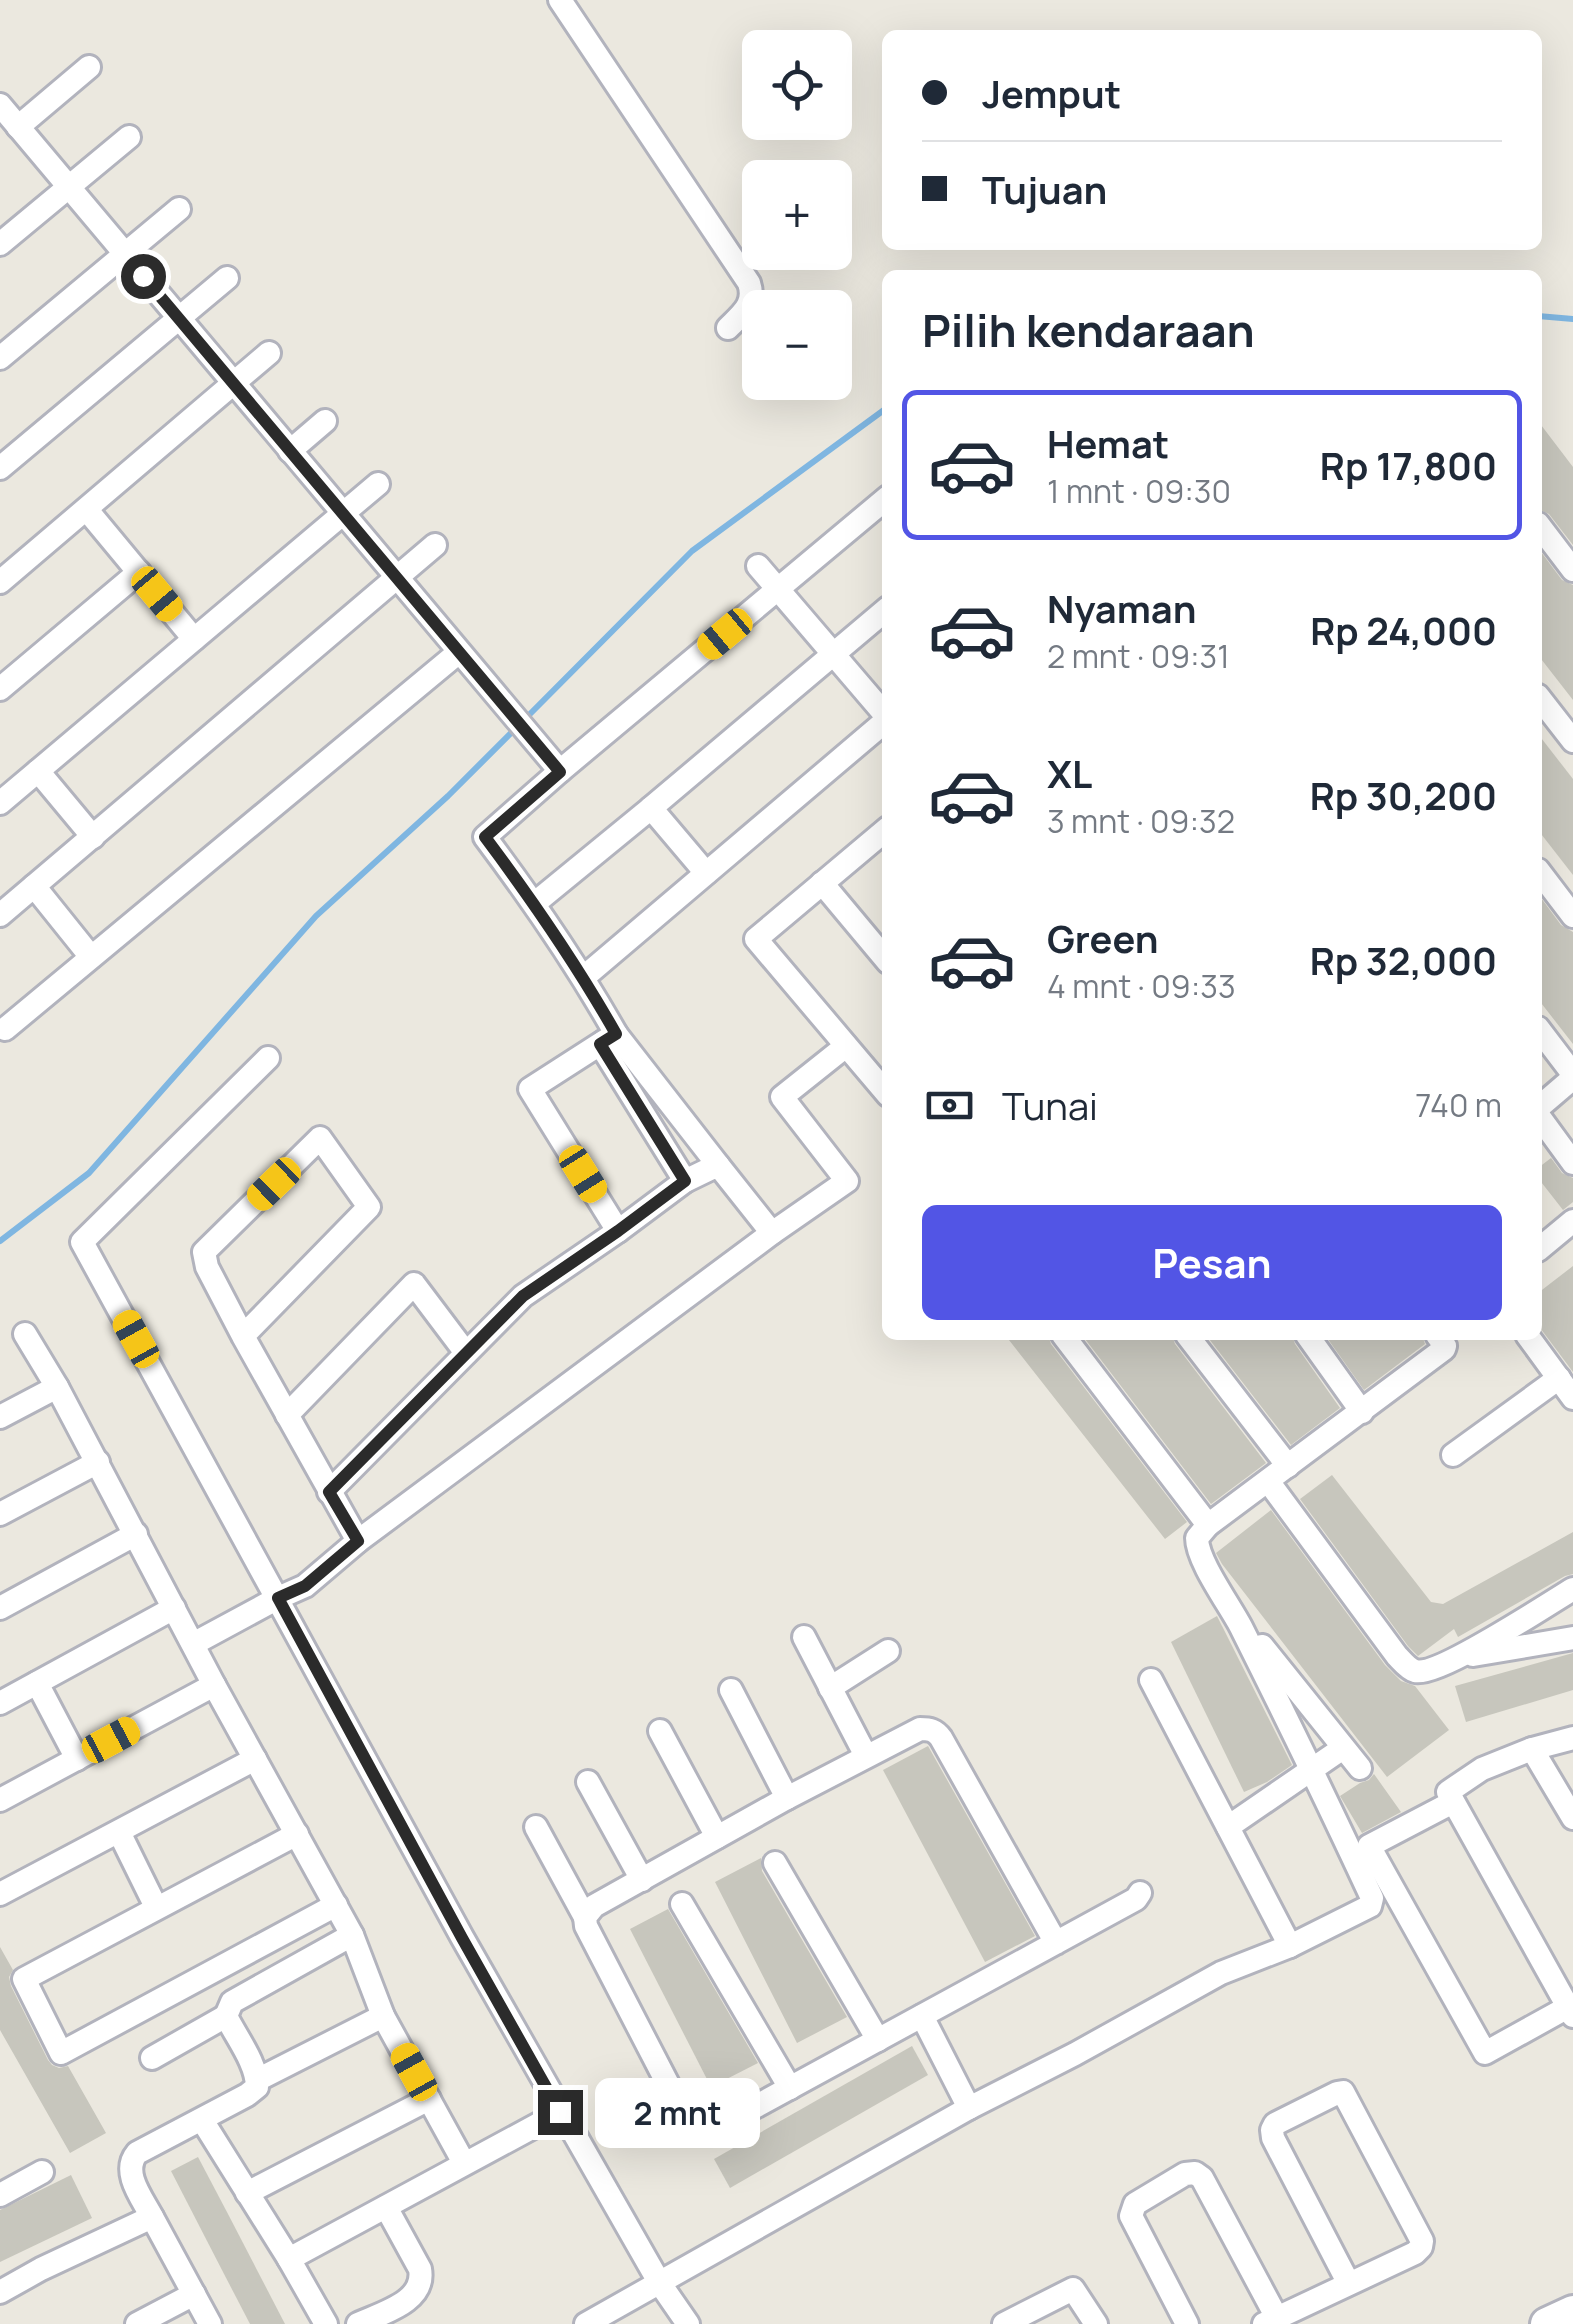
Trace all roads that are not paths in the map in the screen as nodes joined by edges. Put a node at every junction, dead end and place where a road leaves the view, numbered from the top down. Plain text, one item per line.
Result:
1 (560, 0) edge
2 (90, 67) dead end
3 (8, 122) edge
4 (129, 137) dead end
5 (69, 187) junction
6 (178, 209) dead end
7 (0, 244) edge
8 (125, 254) junction
9 (227, 278) dead end
10 (179, 318) junction
11 (728, 328) dead end
12 (268, 354) dead end
13 (0, 358) edge
14 (233, 383) junction
15 (326, 421) dead end
16 (290, 451) junction
17 (0, 468) edge
18 (378, 484) dead end
19 (882, 502) edge
20 (87, 510) junction
21 (342, 514) junction
22 (1542, 529) edge
23 (434, 545) dead end
24 (758, 566) dead end
25 (1573, 570) edge
26 (139, 572) junction
27 (398, 576) junction
28 (0, 582) edge
29 (778, 590) junction
30 (882, 613) edge
31 (194, 639) junction
32 (459, 652) junction
33 (833, 654) junction
34 (0, 690) edge
35 (1542, 701) edge
36 (882, 711) edge
37 (882, 723) edge
38 (1573, 741) edge
39 (38, 771) junction
40 (560, 772) junction
41 (0, 803) edge
42 (652, 808) junction
43 (882, 833) edge
44 (93, 837) junction
45 (706, 873) junction
46 (1542, 875) edge
47 (822, 883) junction
48 (34, 886) junction
49 (534, 903) junction
50 (0, 915) edge
51 (1573, 916) edge
52 (882, 955) edge
53 (91, 957) junction
54 (584, 978) junction
55 (5, 1029) dead end
56 (1542, 1033) edge
57 (608, 1039) junction
58 (846, 1046) junction
59 (268, 1058) dead end
60 (1573, 1076) edge
61 (882, 1088) edge
62 (1542, 1108) edge
63 (1542, 1118) edge
64 (1573, 1162) edge
65 (718, 1165) junction
66 (685, 1181) junction
67 (1571, 1228) edge
68 (618, 1231) junction
69 (772, 1234) junction
70 (1542, 1247) edge
71 (25, 1334) dead end
72 (243, 1336) junction
73 (1067, 1340) edge
74 (1191, 1340) edge
75 (1311, 1340) edge
76 (1441, 1340) edge
77 (1531, 1340) edge
78 (466, 1353) junction
79 (1559, 1378) junction
80 (57, 1387) junction
81 (1573, 1398) edge
82 (1362, 1412) junction
83 (287, 1414) junction
84 (0, 1418) edge
85 (1453, 1455) dead end
86 (98, 1462) junction
87 (1288, 1466) junction
88 (1268, 1481) junction
89 (329, 1492) junction
90 (0, 1514) edge
91 (1208, 1525) junction
92 (136, 1534) junction
93 (358, 1541) junction
94 (1573, 1589) edge
95 (278, 1598) junction
96 (1230, 1606) junction
97 (0, 1608) edge
98 (174, 1608) junction
99 (804, 1637) dead end
100 (1573, 1638) edge
101 (193, 1644) junction
102 (888, 1651) dead end
103 (1458, 1658) junction
104 (1152, 1680) dead end
105 (37, 1683) junction
106 (214, 1685) junction
107 (830, 1688) junction
108 (731, 1690) dead end
109 (0, 1703) edge
110 (660, 1731) dead end
111 (1573, 1738) edge
112 (1343, 1748) junction
113 (1532, 1749) junction
114 (866, 1756) junction
115 (77, 1759) junction
116 (255, 1759) junction
117 (1313, 1768) junction
118 (1360, 1768) dead end
119 (588, 1782) dead end
120 (787, 1798) junction
121 (0, 1800) edge
122 (1453, 1802) junction
123 (1573, 1818) edge
124 (536, 1826) dead end
125 (1228, 1828) junction
126 (118, 1832) junction
127 (296, 1834) junction
128 (717, 1837) junction
129 (775, 1863) dead end
130 (642, 1880) junction
131 (1140, 1893) dead end
132 (0, 1894) edge
133 (682, 1904) dead end
134 (336, 1906) junction
135 (156, 1907) junction
136 (585, 1917) junction
137 (352, 1935) junction
138 (1056, 1943) junction
139 (1290, 1946) junction
140 (1571, 2012) edge
141 (226, 2016) junction
142 (383, 2016) junction
143 (922, 2016) junction
144 (878, 2040) junction
145 (152, 2058) dead end
146 (258, 2080) junction
147 (790, 2088) junction
148 (429, 2099) junction
149 (969, 2108) junction
150 (560, 2112) junction
151 (202, 2120) junction
152 (464, 2163) junction
153 (42, 2172) dead end
154 (3, 2185) edge
155 (248, 2192) junction
156 (386, 2207) junction
157 (152, 2217) junction
158 (289, 2259) junction
159 (660, 2282) junction
160 (1349, 2284) junction
161 (0, 2292) edge
162 (194, 2294) junction
163 (1573, 2312) edge
164 (1270, 2321) edge
165 (137, 2324) edge
166 (210, 2324) edge
167 (326, 2324) edge
168 (358, 2324) edge
169 (586, 2324) edge
170 (688, 2324) edge
171 (1004, 2324) edge
172 (1096, 2324) edge
173 (1187, 2324) edge
174 (1547, 2324) edge

1 - 11 street
2 - 3 street
3 - 5 street
4 - 5 street
5 - 7 street
5 - 8 street
6 - 8 street
8 - 10 street
8 - 13 street
9 - 10 street
10 - 14 street
10 - 17 street
12 - 14 street
14 - 16 street
14 - 20 street
15 - 16 street
16 - 21 street
18 - 21 street
19 - 29 street
20 - 26 street
20 - 28 street
21 - 27 street
21 - 31 street
22 - 25 street
23 - 27 street
24 - 29 street
26 - 31 street
26 - 34 street
27 - 32 street
27 - 44 street
29 - 33 street
29 - 40 street
30 - 33 street
31 - 39 street
32 - 40 street
32 - 53 street
33 - 36 street
33 - 42 street
35 - 38 street
37 - 45 street
39 - 41 street
39 - 44 street
40 - 49 street
42 - 45 street
42 - 49 street
43 - 47 street
44 - 48 street
45 - 54 street
46 - 51 street
47 - 52 street
47 - 58 street
48 - 50 street
48 - 53 street
49 - 54 street
53 - 55 street
54 - 57 street
56 - 60 street
57 - 65 street
57 - 66 street
57 - 68 street
58 - 61 street
58 - 69 street
59 - 95 street
60 - 62 street
63 - 64 street
65 - 66 street
65 - 69 street
66 - 68 street
67 - 70 street
68 - 78 street
69 - 93 street
71 - 80 street
72 - 72 street
72 - 83 street
73 - 91 street
74 - 87 street
75 - 82 street
76 - 82 street
77 - 79 street
78 - 83 street
78 - 89 street
79 - 81 street
79 - 85 street
80 - 84 street
80 - 86 street
82 - 87 street
83 - 89 street
86 - 90 street
86 - 92 street
87 - 88 street
88 - 91 street
88 - 103 street
89 - 93 street
91 - 96 street
92 - 97 street
92 - 98 street
93 - 95 street
94 - 103 street
95 - 101 street
95 - 150 street
96 - 112 street
96 - 117 street
98 - 101 street
98 - 105 street
99 - 107 street
100 - 103 street
101 - 106 street
102 - 107 street
104 - 125 street
105 - 109 street
105 - 115 street
106 - 115 street
106 - 116 street
107 - 114 street
108 - 120 street
110 - 128 street
111 - 113 street
112 - 117 street
112 - 118 street
113 - 122 street
113 - 123 street
114 - 120 street
114 - 138 street
115 - 121 street
116 - 126 street
116 - 127 street
117 - 125 street
117 - 139 street
119 - 130 street
120 - 128 street
122 - 140 street
122 - 140 street
124 - 136 street
125 - 139 street
126 - 132 street
126 - 135 street
127 - 134 street
127 - 135 street
128 - 130 street
129 - 144 street
130 - 136 street
131 - 138 street
133 - 147 street
134 - 135 street
134 - 137 street
136 - 147 street
137 - 141 street
137 - 142 street
138 - 143 street
139 - 149 street
141 - 145 street
141 - 146 street
142 - 146 street
142 - 148 street
143 - 144 street
143 - 149 street
144 - 147 street
146 - 151 street
148 - 152 street
148 - 155 street
149 - 159 street
150 - 152 street
150 - 159 street
151 - 155 street
151 - 157 street
152 - 156 street
153 - 154 street
155 - 158 street
156 - 158 street
156 - 168 street
157 - 161 street
157 - 162 street
158 - 167 street
159 - 169 street
159 - 170 street
160 - 160 street
160 - 164 street
162 - 165 street
162 - 166 street
163 - 174 main road
164 - 173 street
171 - 172 street

